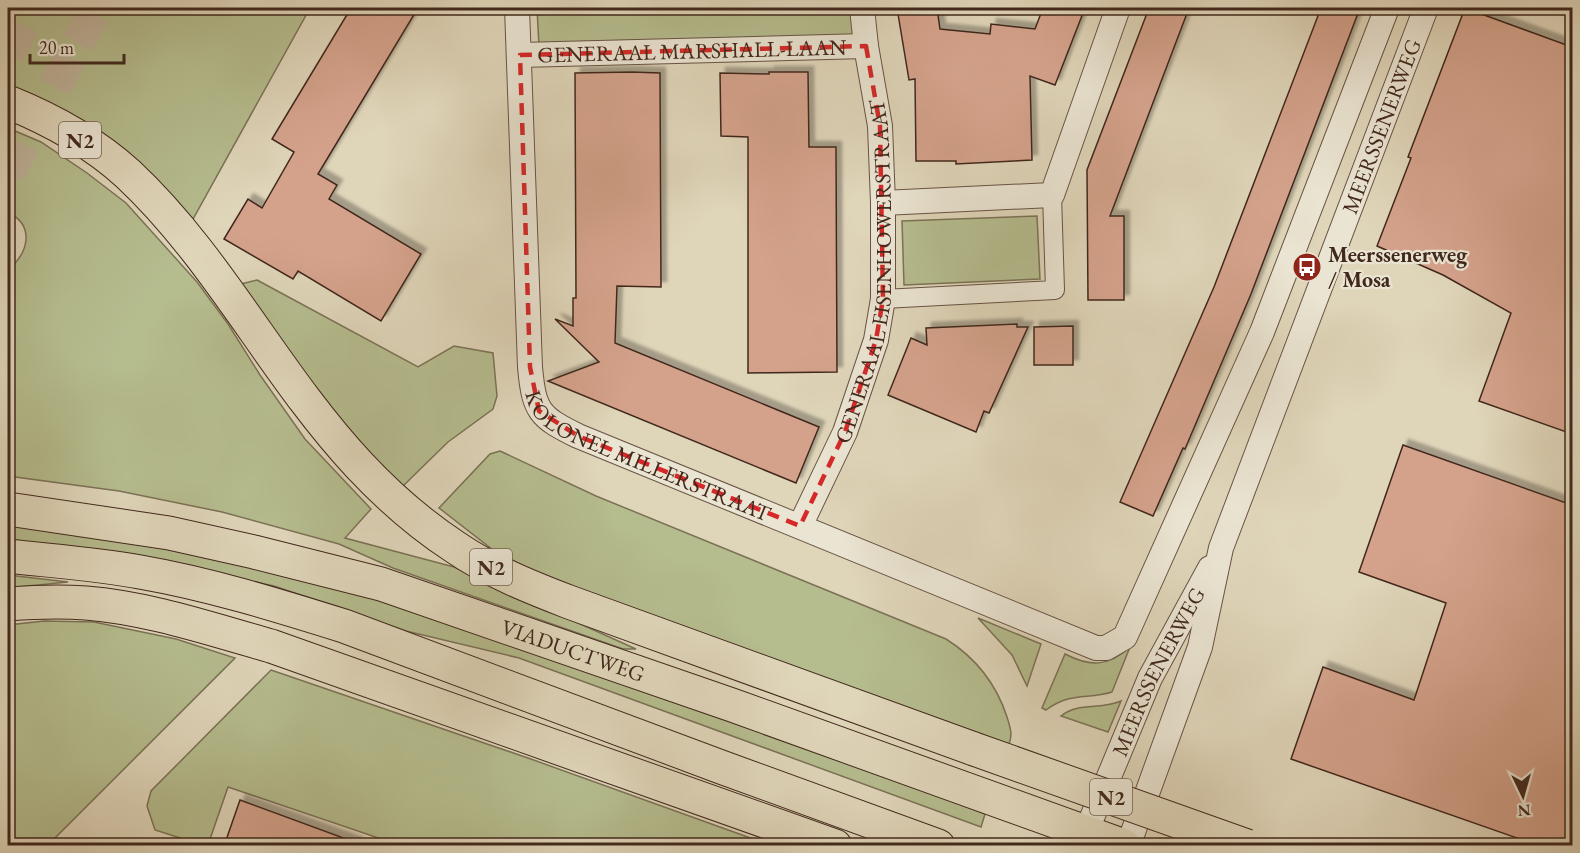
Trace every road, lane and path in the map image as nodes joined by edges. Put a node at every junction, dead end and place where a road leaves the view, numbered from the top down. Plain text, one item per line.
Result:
1 (517, 8) edge
2 (862, 8) edge
3 (1118, 8) edge
4 (1387, 8) edge
5 (1426, 8) edge
6 (866, 46) junction
7 (520, 55) junction
8 (8, 102) edge
9 (1053, 195) junction
10 (883, 203) junction
11 (883, 299) junction
12 (1262, 332) junction
13 (1296, 346) junction
14 (8, 509) edge
15 (800, 526) junction
16 (1221, 548) junction
17 (8, 556) edge
18 (8, 604) edge
19 (1125, 637) joint
20 (1086, 832) junction
21 (835, 846) edge
22 (938, 846) edge
23 (1126, 846) edge
24 (1247, 846) edge

1 - 7 street, KOLONEL MILLERSTRAAT
2 - 6 street, GENERAAL EISENHOWERSTRAAT
3 - 9 street
4 - 12 street, MEERSSENERWEG
5 - 13 street, MEERSSENERWEG
6 - 7 street, GENERAAL MARSHALL-LAAN
6 - 10 street, GENERAAL EISENHOWERSTRAAT
7 - 15 street, KOLONEL MILLERSTRAAT
8 - 24 main road, N2, bridge
9 - 10 street
9 - 11 street
10 - 11 street, GENERAAL EISENHOWERSTRAAT
11 - 15 street, GENERAAL EISENHOWERSTRAAT
12 - 13 street
12 - 19 street, MEERSSENERWEG
13 - 16 street, MEERSSENERWEG
14 - 20 main road, VIADUCTWEG
15 - 19 street, KOLONEL MILLERSTRAAT
16 - 20 street, MEERSSENERWEG
16 - 23 street, MEERSSENERWEG
17 - 22 main road
18 - 21 main road
20 - 23 main road, VIADUCTWEG

